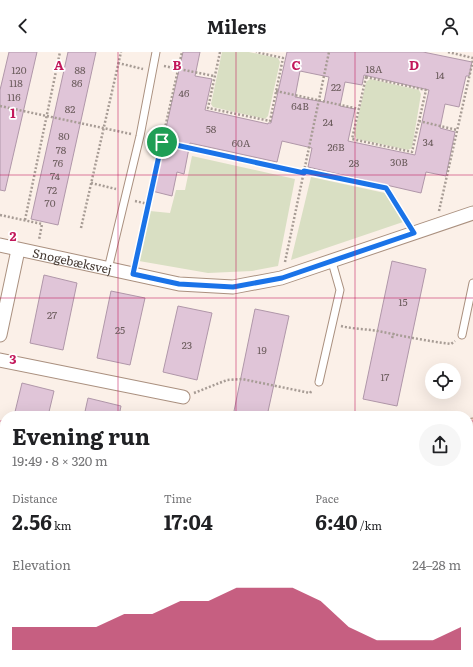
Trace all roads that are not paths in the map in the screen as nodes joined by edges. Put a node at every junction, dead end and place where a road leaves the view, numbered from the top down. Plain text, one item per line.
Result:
1 (156, 52) edge
2 (473, 214) edge
3 (0, 245) edge
4 (18, 250) junction
5 (332, 262) junction
6 (108, 269) junction
7 (473, 284) edge
8 (0, 335) edge
9 (462, 335) road end
10 (0, 360) edge
11 (319, 382) road end
12 (183, 397) road end

1 - 6 lane
2 - 5 street, Snogebæksvej
3 - 4 street, Snogebæksvej
4 - 6 street, Snogebæksvej
4 - 8 street, Snogebæksvej
5 - 6 street, Snogebæksvej
5 - 11 lane
7 - 9 lane
10 - 12 street

